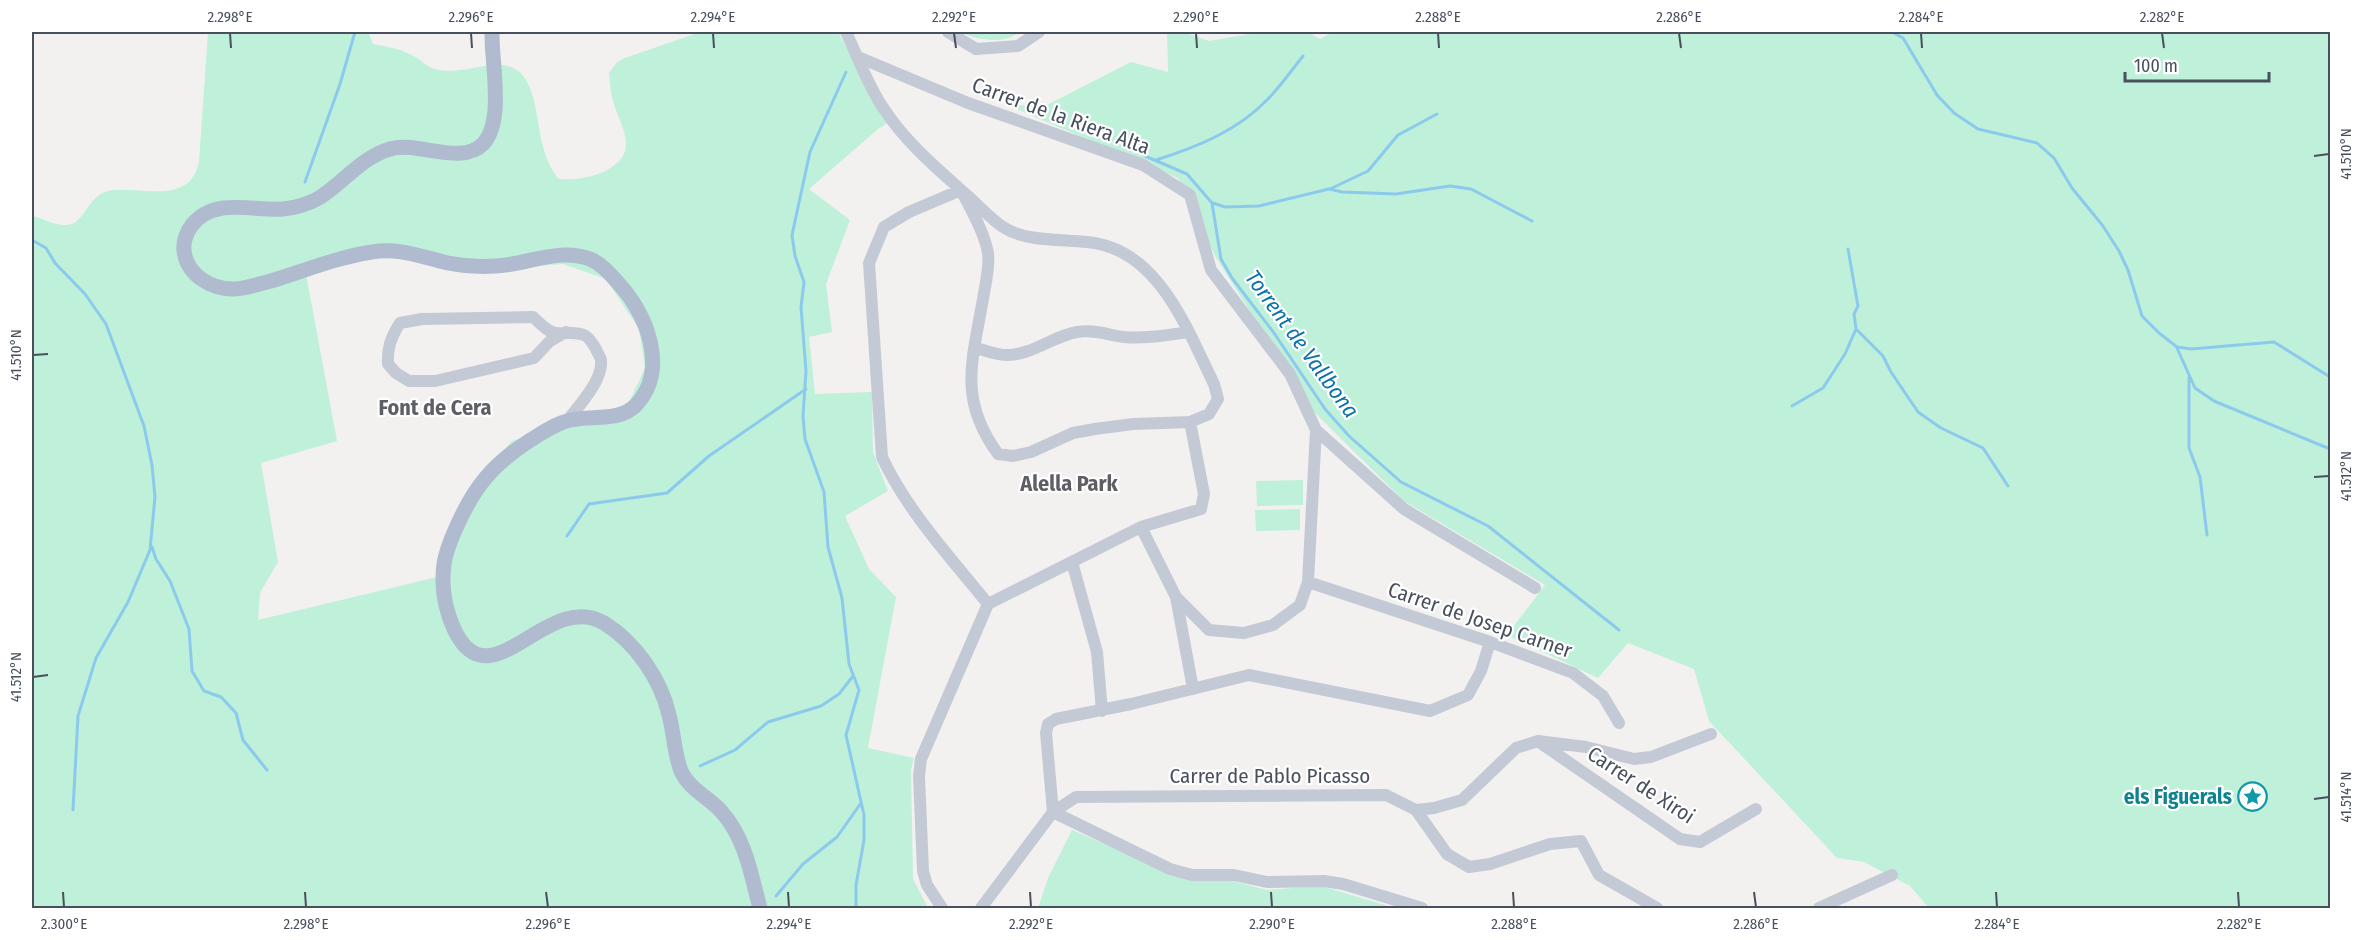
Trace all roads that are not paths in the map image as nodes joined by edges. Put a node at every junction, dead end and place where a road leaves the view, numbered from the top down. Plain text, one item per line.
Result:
1 (492, 32) edge
2 (846, 32) edge
3 (948, 32) edge
4 (1039, 32) edge
5 (858, 57) junction
6 (961, 190) junction
7 (1189, 332) junction
8 (566, 333) junction
9 (975, 348) junction
10 (567, 421) junction
11 (1190, 422) junction
12 (1316, 430) junction
13 (1141, 527) junction
14 (1072, 562) junction
15 (1308, 582) junction
16 (1535, 588) dead end
17 (1176, 597) junction
18 (988, 604) junction
19 (1490, 642) junction
20 (1193, 689) junction
21 (1102, 711) junction
22 (1618, 723) dead end
23 (1711, 734) dead end
24 (1539, 741) junction
25 (1756, 809) dead end
26 (1416, 810) junction
27 (1053, 812) junction
28 (1892, 875) dead end
29 (760, 909) edge
30 (942, 909) edge
31 (981, 909) edge
32 (1422, 909) edge
33 (1657, 909) edge
34 (1819, 909) edge

1 - 10 main road
2 - 5 street
3 - 4 street
5 - 6 street
5 - 12 street, Carrer de la Riera Alta
6 - 7 street
6 - 9 street
6 - 18 street
7 - 9 street
7 - 11 street
8 - 8 street
8 - 10 street
9 - 11 street
10 - 29 main road
11 - 13 street
12 - 15 street, Carrer de la Riera Alta
12 - 16 street
13 - 14 street
13 - 17 street
14 - 18 street
14 - 21 street
15 - 17 street
15 - 19 street, Carrer de Josep Carner
17 - 20 street
18 - 30 street
19 - 20 street
19 - 22 street, Carrer de Josep Carner
20 - 21 street
21 - 27 street
23 - 24 street
24 - 25 street, Carrer de Xiroi
24 - 26 street
26 - 27 street, Carrer de Pablo Picasso
26 - 33 street
27 - 31 street
27 - 32 street
28 - 34 street

